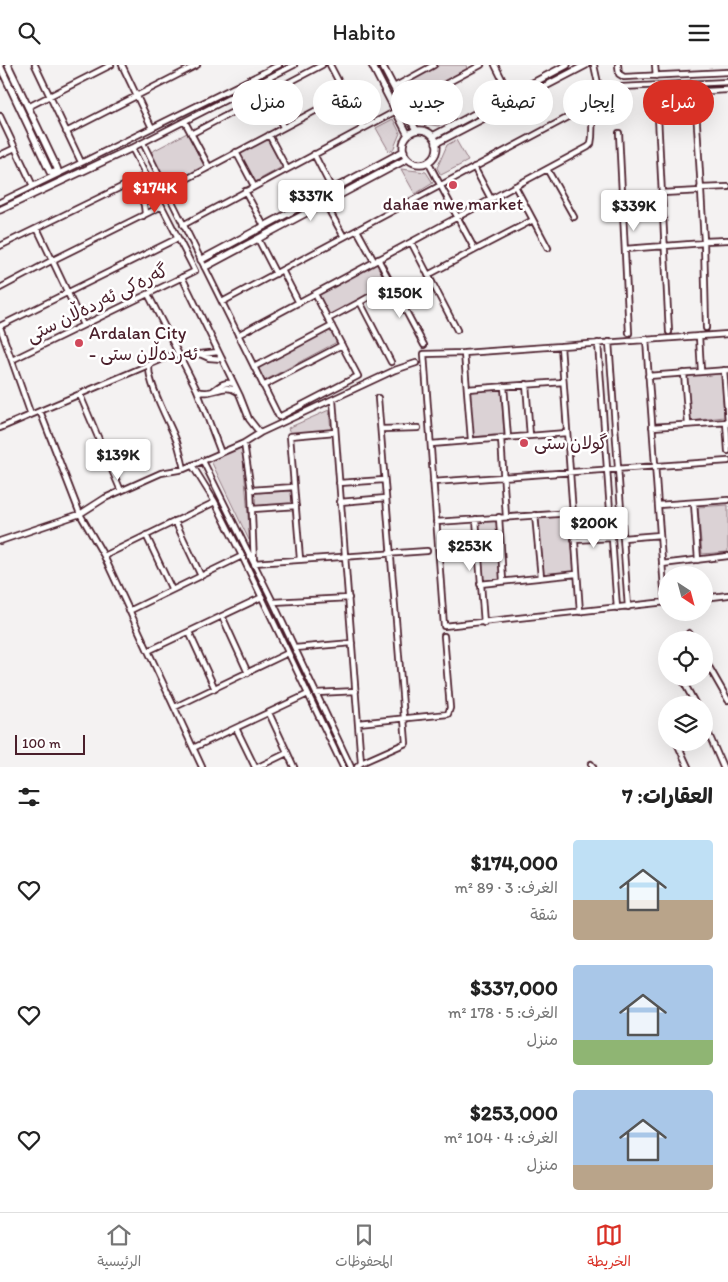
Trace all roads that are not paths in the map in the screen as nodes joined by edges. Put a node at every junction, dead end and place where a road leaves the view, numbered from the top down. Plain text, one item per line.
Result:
1 (8, 65) edge
2 (35, 65) edge
3 (111, 65) edge
4 (122, 65) edge
5 (197, 65) edge
6 (279, 65) edge
7 (294, 65) edge
8 (322, 65) edge
9 (330, 65) edge
10 (372, 65) edge
11 (382, 65) edge
12 (434, 65) edge
13 (481, 65) edge
14 (495, 65) edge
15 (567, 65) edge
16 (586, 65) edge
17 (594, 65) edge
18 (618, 65) edge
19 (655, 65) edge
20 (727, 65) edge
21 (0, 66) edge
22 (427, 67) edge
23 (471, 67) edge
24 (728, 72) edge
25 (656, 76) junction
26 (294, 80) edge
27 (338, 80) edge
28 (406, 80) edge
29 (449, 80) edge
30 (502, 80) edge
31 (538, 80) edge
32 (597, 80) edge
33 (391, 82) edge
34 (728, 82) edge
35 (633, 86) edge
36 (728, 90) edge
37 (714, 91) edge
38 (49, 96) junction
39 (136, 96) junction
40 (391, 101) edge
41 (28, 107) junction
42 (313, 112) edge
43 (232, 113) edge
44 (391, 114) edge
45 (473, 114) edge
46 (0, 115) edge
47 (563, 120) edge
48 (185, 122) junction
49 (361, 125) edge
50 (403, 125) edge
51 (414, 125) edge
52 (592, 125) edge
53 (658, 125) edge
54 (697, 125) edge
55 (283, 127) joint
56 (152, 128) junction
57 (363, 129) junction
58 (416, 130) junction
59 (66, 132) junction
60 (620, 133) dead end
61 (191, 134) junction
62 (269, 135) junction
63 (408, 135) junction
64 (432, 136) junction
65 (143, 143) junction
66 (436, 143) junction
67 (15, 148) junction
68 (132, 148) junction
69 (404, 151) junction
70 (236, 152) junction
71 (314, 154) junction
72 (0, 155) edge
73 (407, 159) junction
74 (84, 162) junction
75 (428, 162) junction
76 (208, 167) junction
77 (474, 167) junction
78 (287, 169) junction
79 (546, 169) junction
80 (146, 175) junction
81 (134, 181) junction
82 (441, 185) junction
83 (33, 186) junction
84 (254, 186) junction
85 (515, 186) junction
86 (728, 187) edge
87 (332, 189) junction
88 (166, 190) junction
89 (700, 190) junction
90 (245, 191) junction
91 (662, 193) junction
92 (491, 199) junction
93 (0, 202) edge
94 (325, 203) junction
95 (162, 207) junction
96 (0, 210) edge
97 (143, 216) junction
98 (457, 217) junction
99 (574, 217) dead end
100 (533, 220) junction
101 (183, 225) junction
102 (264, 225) junction
103 (37, 228) junction
104 (357, 230) junction
105 (344, 237) junction
106 (178, 238) junction
107 (258, 239) junction
108 (728, 240) edge
109 (411, 242) junction
110 (704, 242) junction
111 (665, 245) junction
112 (0, 246) edge
113 (548, 247) dead end
114 (625, 249) junction
115 (475, 251) junction
116 (201, 260) junction
117 (376, 260) junction
118 (52, 261) junction
119 (205, 267) junction
120 (282, 270) junction
121 (276, 273) junction
122 (428, 275) junction
123 (182, 277) junction
124 (392, 284) junction
125 (0, 288) edge
126 (67, 293) junction
127 (148, 293) junction
128 (315, 294) junction
129 (222, 302) junction
130 (360, 302) junction
131 (298, 303) junction
132 (328, 319) junction
133 (83, 325) junction
134 (0, 326) edge
135 (332, 326) junction
136 (706, 328) dead end
137 (457, 330) dead end
138 (629, 333) dead end
139 (669, 333) dead end
140 (728, 333) edge
141 (238, 335) junction
142 (699, 336) junction
143 (646, 339) junction
144 (609, 342) junction
145 (598, 343) junction
146 (342, 345) junction
147 (424, 345) dead end
148 (561, 346) junction
149 (218, 352) junction
150 (464, 353) junction
151 (198, 354) junction
152 (179, 355) junction
153 (222, 359) junction
154 (12, 360) junction
155 (391, 362) dead end
156 (416, 363) dead end
157 (150, 365) junction
158 (254, 367) junction
159 (726, 370) edge
160 (701, 371) junction
161 (684, 373) junction
162 (648, 376) junction
163 (562, 382) junction
164 (234, 384) junction
165 (526, 384) junction
166 (263, 386) junction
167 (504, 386) junction
168 (467, 389) junction
169 (196, 390) junction
170 (213, 391) junction
171 (239, 394) junction
172 (80, 395) junction
173 (378, 397) dead end
174 (333, 400) junction
175 (40, 411) junction
176 (31, 415) junction
177 (727, 421) edge
178 (688, 424) junction
179 (652, 427) junction
180 (0, 428) edge
181 (418, 428) dead end
182 (381, 429) junction
183 (335, 432) junction
184 (260, 433) junction
185 (566, 433) junction
186 (530, 436) junction
187 (508, 437) junction
188 (502, 438) junction
189 (471, 440) junction
190 (244, 443) junction
191 (431, 443) junction
192 (728, 451) edge
193 (220, 453) junction
194 (203, 461) junction
195 (728, 461) edge
196 (192, 465) junction
197 (654, 466) junction
198 (617, 468) junction
199 (184, 469) junction
200 (607, 469) junction
201 (569, 472) junction
202 (503, 476) junction
203 (384, 480) junction
204 (434, 482) junction
205 (339, 483) junction
206 (294, 487) junction
207 (251, 490) junction
208 (121, 491) junction
209 (386, 498) junction
210 (728, 500) edge
211 (215, 502) junction
212 (340, 502) junction
213 (694, 503) junction
214 (658, 505) junction
215 (296, 506) junction
216 (253, 509) junction
217 (572, 513) junction
218 (80, 514) junction
219 (535, 515) junction
220 (499, 517) junction
221 (506, 517) junction
222 (476, 519) junction
223 (175, 521) junction
224 (436, 522) junction
225 (146, 535) junction
226 (660, 535) junction
227 (612, 538) junction
228 (622, 538) junction
229 (574, 540) junction
230 (0, 541) edge
231 (427, 551) dead end
232 (391, 553) junction
233 (242, 555) junction
234 (345, 555) junction
235 (104, 556) junction
236 (728, 556) edge
237 (300, 559) junction
238 (698, 560) junction
239 (254, 563) junction
240 (662, 564) joint
241 (576, 574) junction
242 (201, 576) junction
243 (541, 577) junction
244 (503, 581) junction
245 (480, 583) junction
246 (172, 590) junction
247 (728, 595) edge
248 (262, 597) junction
249 (713, 597) edge
250 (348, 598) junction
251 (273, 602) junction
252 (658, 604) edge
253 (628, 607) junction
254 (617, 608) junction
255 (130, 611) junction
256 (580, 612) junction
257 (222, 616) junction
258 (484, 623) junction
259 (286, 628) junction
260 (190, 632) junction
261 (278, 632) junction
262 (444, 637) dead end
263 (352, 643) junction
264 (295, 648) junction
265 (148, 651) junction
266 (288, 653) junction
267 (248, 673) junction
268 (713, 674) edge
269 (215, 689) junction
270 (356, 691) junction
271 (316, 693) junction
272 (308, 694) junction
273 (728, 700) edge
274 (175, 707) junction
275 (269, 713) junction
276 (404, 719) junction
277 (358, 723) junction
278 (236, 728) junction
279 (713, 744) edge
280 (194, 748) junction
281 (681, 751) edge
282 (287, 753) junction
283 (728, 761) edge
284 (361, 763) junction
285 (722, 765) edge
286 (202, 767) edge
287 (256, 767) edge
288 (294, 767) edge
289 (343, 767) edge
290 (351, 767) edge
291 (356, 767) edge
292 (688, 767) edge

1 - 41 street
2 - 38 street
3 - 38 street
4 - 39 street
5 - 39 street
6 - 56 street
7 - 48 street
8 - 26 street
9 - 27 street
10 - 40 street
11 - 33 street
12 - 22 street
13 - 23 street
14 - 30 street
15 - 31 street
16 - 66 street
17 - 32 street
18 - 25 street
19 - 25 street
20 - 24 street
21 - 41 street
22 - 28 street
23 - 29 street
24 - 25 street
34 - 35 street
36 - 37 street
38 - 41 street
38 - 59 street
39 - 56 street
39 - 59 street
42 - 55 street
43 - 61 street
44 - 57 street
45 - 64 street
46 - 67 street
47 - 77 street
48 - 61 street
48 - 65 street
49 - 57 street
50 - 63 street
51 - 58 street
52 - 79 street
53 - 91 street
54 - 89 street
55 - 62 street
56 - 74 street
57 - 71 street
58 - 63 street
58 - 64 street
59 - 74 street
60 - 114 street
61 - 76 street
62 - 70 street
62 - 78 street
63 - 69 street
64 - 66 street
65 - 68 street
65 - 88 street
66 - 75 street
67 - 72 street
67 - 83 street
68 - 80 street
68 - 96 street
69 - 73 street
69 - 87 street
70 - 76 street
70 - 84 street
71 - 78 street
71 - 87 street
73 - 75 street
73 - 94 street
74 - 83 street
75 - 82 street
76 - 88 street
77 - 82 street
77 - 92 street
78 - 84 street
79 - 85 street
79 - 99 street
80 - 81 street
80 - 95 street
81 - 97 street
81 - 103 street
82 - 98 street
82 - 104 street
83 - 93 street
84 - 90 street
85 - 92 street
85 - 100 street
86 - 89 street
87 - 102 street
88 - 101 street
89 - 91 street
89 - 110 street
90 - 101 street
90 - 102 street
91 - 111 street
92 - 98 street
94 - 105 street
94 - 107 street
95 - 97 street
95 - 106 street
97 - 118 street
98 - 109 street
98 - 115 street
100 - 113 street
100 - 115 street
101 - 116 street
102 - 116 street
103 - 112 street
103 - 118 street
104 - 105 street
104 - 117 street
105 - 120 street
106 - 123 street, گەرەکی ئەردەڵان ستی
106 - 126 street
107 - 119 street
107 - 121 street
108 - 110 street
109 - 117 street
109 - 122 street
110 - 111 street
110 - 136 street
111 - 114 street
111 - 139 street
114 - 138 street
115 - 122 street
116 - 119 street
117 - 124 street
117 - 128 street
118 - 125 street
118 - 126 street
119 - 129 street
120 - 121 street
120 - 131 street
121 - 129 street
122 - 137 street
123 - 127 street, گەرەکی ئەردەڵان ستی
123 - 149 street
124 - 130 street
124 - 147 street
126 - 133 street
126 - 134 street
127 - 133 street, گەرەکی ئەردەڵان ستی
127 - 152 street
128 - 131 street
128 - 132 street
129 - 141 street
130 - 132 street
130 - 155 street
131 - 141 street
132 - 135 street
133 - 154 street, گەرەکی ئەردەڵان ستی
134 - 154 street
135 - 146 street
135 - 158 street
140 - 142 street
141 - 158 street
142 - 143 street
142 - 160 street
143 - 144 street
143 - 162 street
144 - 145 street
144 - 198 street
145 - 148 street
145 - 200 street
146 - 166 street
146 - 166 street
148 - 150 street
148 - 163 street
149 - 151 street
149 - 153 street
150 - 168 street
150 - 191 street
151 - 152 street
151 - 153 street
152 - 157 street
152 - 169 street
153 - 164 street
154 - 176 street
156 - 174 street
157 - 172 street
157 - 199 street
158 - 166 street
159 - 160 street
159 - 177 street
160 - 161 street
161 - 162 street
161 - 178 street
162 - 179 street
163 - 165 street
163 - 185 street
164 - 170 street
164 - 171 street
165 - 167 street
165 - 186 street
167 - 168 street
167 - 187 street
168 - 189 street
169 - 170 street
169 - 193 street
170 - 171 street
171 - 184 street
172 - 175 street
172 - 208 street
173 - 182 street
174 - 183 street
174 - 184 street
175 - 176 street
175 - 218 street
176 - 180 street
177 - 178 street
177 - 192 street
178 - 179 street
179 - 197 street
181 - 182 street
182 - 203 street
183 - 205 street
183 - 206 street
184 - 190 street
185 - 186 street
185 - 201 street
186 - 187 street
187 - 188 street
188 - 189 street
188 - 202 street
189 - 191 street
190 - 193 street
190 - 207 street
191 - 204 street
193 - 194 street
194 - 196 street
194 - 239 street
195 - 197 street
196 - 199 street
196 - 211 street
197 - 198 street
197 - 214 street
198 - 200 street
198 - 228 street
199 - 208 street
200 - 201 street
200 - 227 street
201 - 202 street
201 - 217 street
202 - 204 street
202 - 221 street
203 - 205 street
203 - 209 street
204 - 224 street
205 - 212 street
206 - 207 street
206 - 215 street
207 - 216 street
208 - 218 street
209 - 212 street
209 - 232 street
210 - 213 street
211 - 223 street
211 - 233 street
212 - 234 street
213 - 214 street
213 - 238 street
214 - 226 street
215 - 216 street
215 - 237 street
216 - 239 street
217 - 219 street
217 - 229 street
218 - 230 street
218 - 235 street
219 - 221 street
219 - 243 street
220 - 221 street
220 - 222 street
220 - 244 street
222 - 224 street
222 - 245 street
223 - 225 street
223 - 242 street
224 - 258 street
225 - 235 street
225 - 246 street
226 - 228 street
226 - 240 street
227 - 229 street
227 - 254 street
228 - 253 street
229 - 241 street
231 - 232 street
232 - 234 street
232 - 276 street
233 - 242 street
233 - 248 street
234 - 237 street
234 - 250 street
235 - 255 street
236 - 238 street
237 - 239 street
238 - 240 street
239 - 251 street
241 - 243 street
241 - 256 street
242 - 246 street
243 - 244 street
244 - 245 street
245 - 258 street
246 - 255 street
247 - 249 street
248 - 257 street
248 - 261 street
250 - 251 street
250 - 263 street
251 - 259 street
252 - 253 street
253 - 254 street
254 - 256 street
255 - 265 street
256 - 258 street
257 - 260 street
257 - 267 street
259 - 261 street
259 - 264 street
260 - 265 street
260 - 269 street
261 - 266 street
262 - 276 street
263 - 264 street
263 - 270 street
264 - 271 street
265 - 274 street
266 - 267 street
266 - 272 street
267 - 269 street
268 - 273 street
269 - 274 street
270 - 271 street
270 - 277 street
271 - 290 street
272 - 275 street
272 - 289 street
274 - 280 street
275 - 278 street
275 - 282 street
276 - 277 street
276 - 284 street
277 - 284 street
278 - 280 street
278 - 287 street
279 - 285 street
280 - 286 street
281 - 292 street
282 - 287 street
282 - 288 street
283 - 285 street
284 - 291 street

